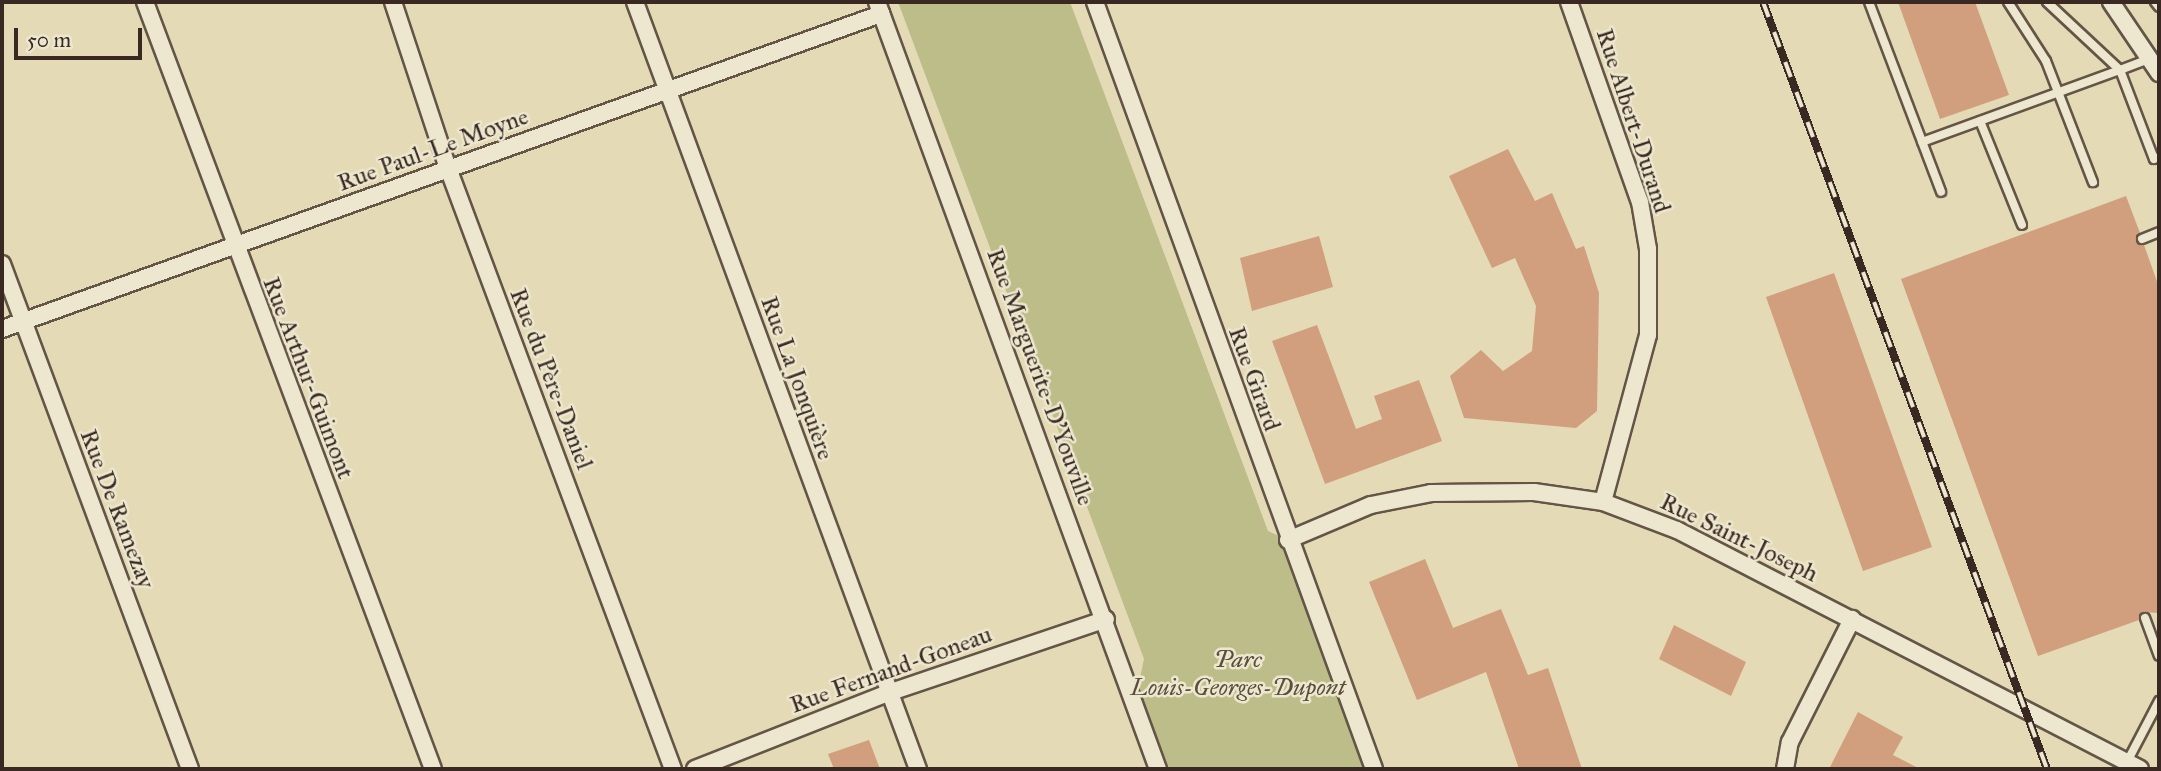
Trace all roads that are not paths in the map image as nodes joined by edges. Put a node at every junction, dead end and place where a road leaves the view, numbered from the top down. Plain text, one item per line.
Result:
1 (145, 2) edge
2 (393, 2) edge
3 (635, 2) edge
4 (1095, 2) edge
5 (1569, 2) edge
6 (1868, 2) edge
7 (2008, 2) edge
8 (2047, 2) edge
9 (2111, 2) edge
10 (2155, 2) edge
11 (2159, 7) edge
12 (879, 8) edge
13 (2151, 58) junction
14 (2120, 70) junction
15 (2159, 73) edge
16 (667, 88) junction
17 (2059, 92) junction
18 (1980, 121) junction
19 (1922, 142) junction
20 (2159, 157) edge
21 (448, 168) junction
22 (2093, 182) dead end
23 (1941, 192) dead end
24 (2022, 225) dead end
25 (2159, 232) edge
26 (2142, 239) dead end
27 (235, 248) junction
28 (2, 264) edge
29 (22, 321) junction
30 (2, 329) edge
31 (1603, 502) junction
32 (1288, 540) junction
33 (2145, 618) dead end
34 (1105, 619) junction
35 (1852, 619) junction
36 (2159, 656) edge
37 (888, 693) junction
38 (2159, 701) edge
39 (2134, 766) edge
40 (190, 769) edge
41 (433, 769) edge
42 (673, 769) edge
43 (695, 769) edge
44 (918, 769) edge
45 (1158, 769) edge
46 (1374, 769) edge
47 (1785, 769) edge

1 - 27 street, Rue Arthur-Guimont
2 - 21 street, Rue du Père-Daniel
3 - 16 street, Rue La Jonquière
4 - 32 street, Rue Girard
5 - 31 street, Rue Albert-Durand
6 - 19 lane
7 - 17 lane
8 - 14 lane
9 - 13 street
10 - 11 lane
12 - 16 street, Rue Paul-Le Moyne
12 - 34 street, Rue Marguerite-D'Youville
13 - 14 lane
13 - 15 street
14 - 17 lane
14 - 20 lane
16 - 21 street, Rue Paul-Le Moyne
16 - 37 street, Rue La Jonquière
17 - 18 lane
17 - 22 lane
18 - 19 lane
18 - 24 lane
19 - 23 lane
21 - 27 street, Rue Paul-Le Moyne
21 - 42 street, Rue du Père-Daniel
25 - 26 lane
27 - 29 street, Rue Paul-Le Moyne
27 - 41 street, Rue Arthur-Guimont
28 - 29 street, Rue De Ramezay
29 - 30 street, Rue Paul-Le Moyne
29 - 40 street, Rue De Ramezay
31 - 32 street, Rue Saint-Joseph
31 - 35 street, Rue Saint-Joseph
32 - 46 street, Rue Girard
33 - 36 lane
34 - 37 street, Rue Fernand-Goneau
34 - 45 street, Rue Marguerite-D'Youville
35 - 39 street, Rue Saint-Joseph
35 - 47 street
37 - 43 street, Rue Fernand-Goneau
37 - 44 street, Rue La Jonquière
38 - 39 lane

